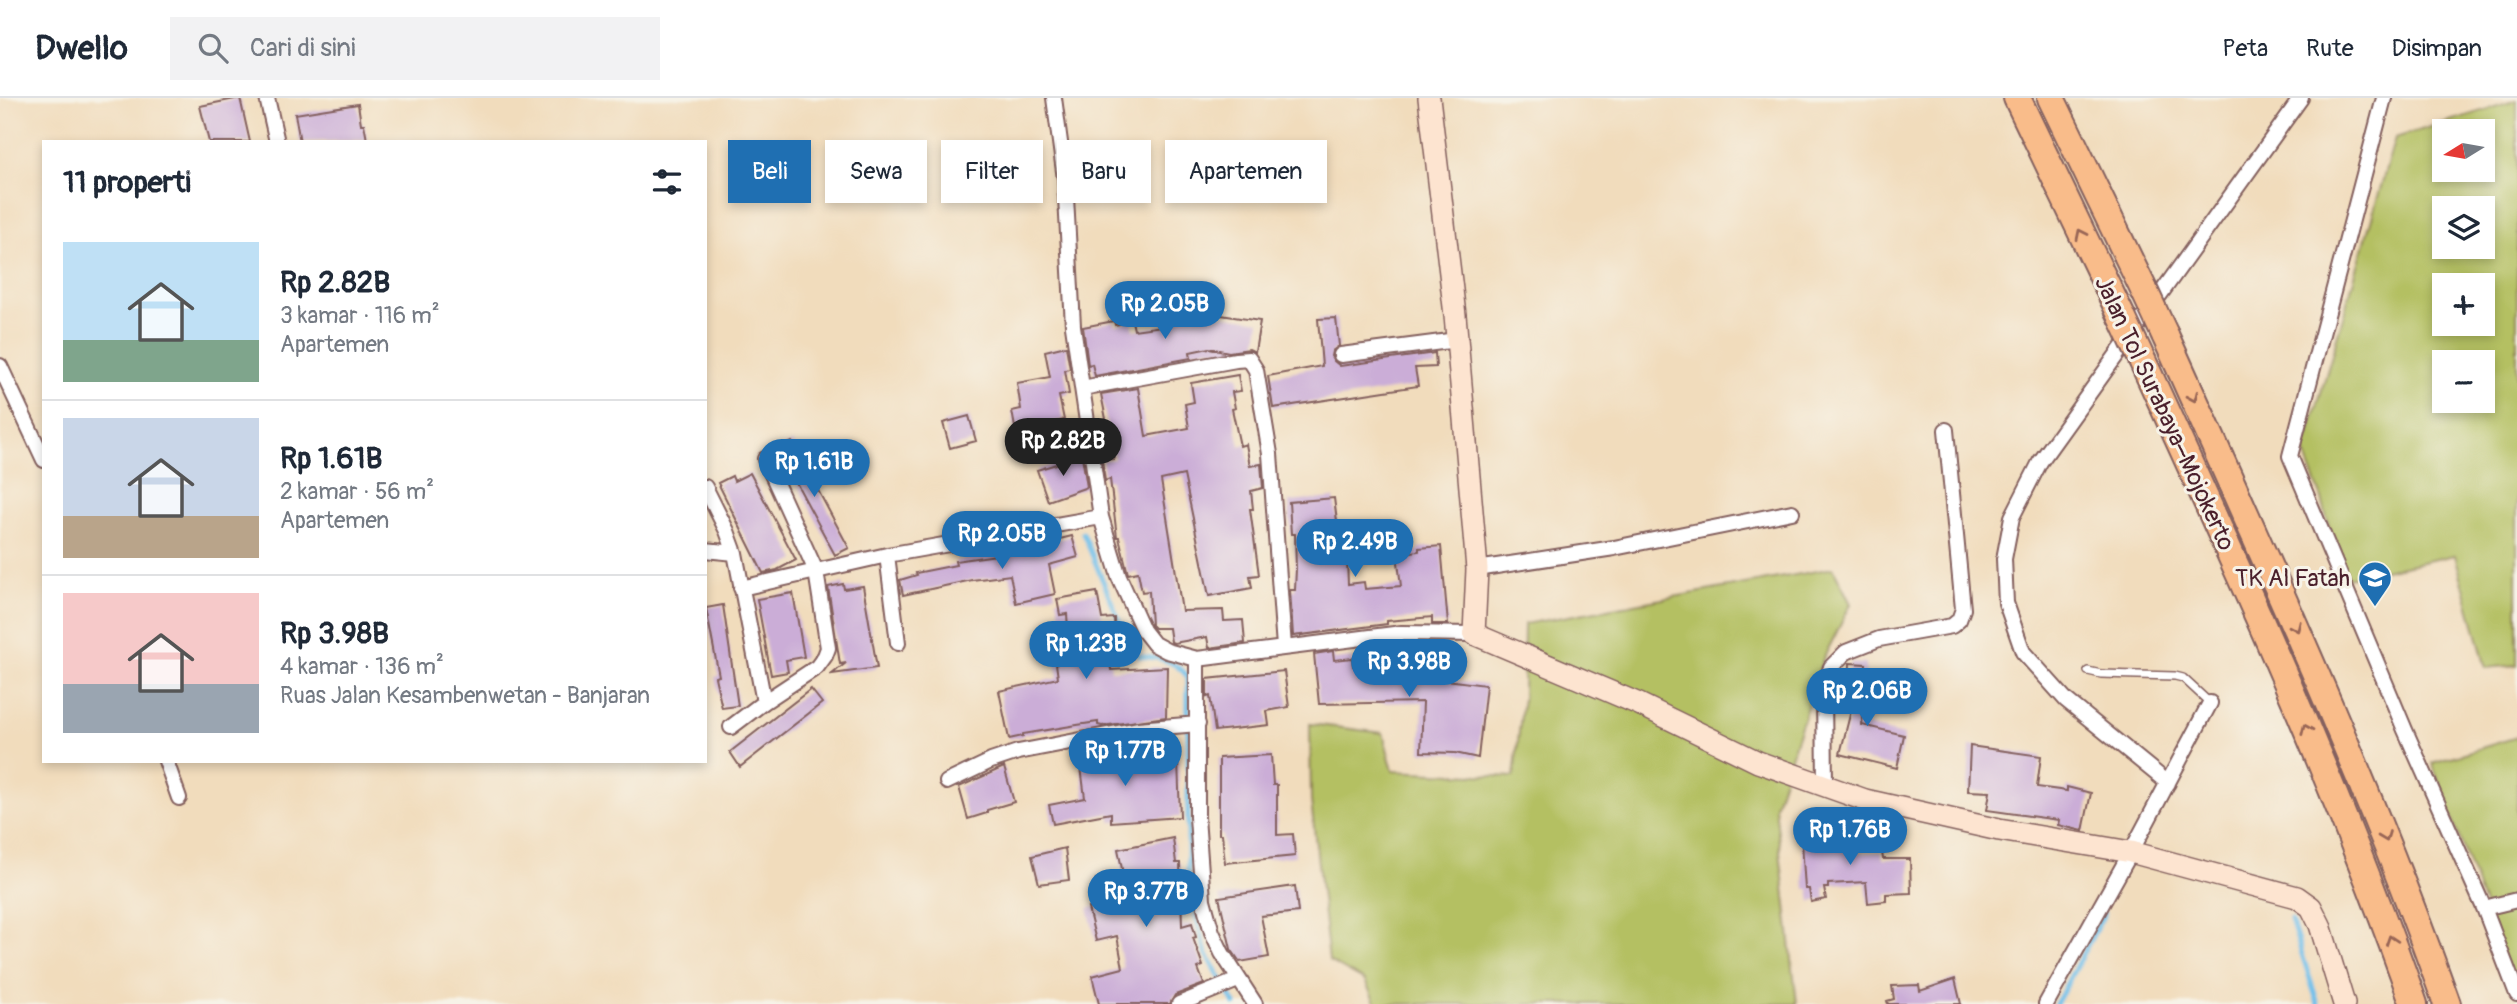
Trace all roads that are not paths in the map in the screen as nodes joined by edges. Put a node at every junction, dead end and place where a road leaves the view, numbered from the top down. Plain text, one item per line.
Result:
1 (268, 98) edge
2 (1054, 98) edge
3 (2017, 98) edge
4 (2051, 98) edge
5 (2301, 98) edge
6 (2384, 98) edge
7 (1434, 99) edge
8 (277, 140) edge
9 (1457, 341) junction
10 (1340, 355) dead end
11 (0, 366) edge
12 (1082, 388) junction
13 (1946, 430) dead end
14 (42, 456) edge
15 (765, 459) dead end
16 (707, 491) edge
17 (1792, 512) dead end
18 (1101, 517) junction
19 (707, 550) edge
20 (734, 552) junction
21 (887, 555) junction
22 (1477, 569) junction
23 (816, 571) junction
24 (741, 588) junction
25 (1474, 634) junction
26 (898, 643) dead end
27 (1284, 647) junction
28 (1197, 659) junction
29 (2088, 671) dead end
30 (764, 702) junction
31 (2210, 703) joint
32 (1198, 724) junction
33 (731, 727) dead end
34 (167, 763) edge
35 (947, 782) dead end
36 (2168, 783) junction
37 (1825, 785) junction
38 (179, 798) dead end
39 (2131, 852) junction
40 (2517, 900) edge
41 (2484, 908) junction
42 (1238, 980) junction
43 (2517, 994) edge
44 (1179, 1004) edge
45 (1255, 1004) edge
46 (2046, 1004) edge
47 (2344, 1004) edge
48 (2414, 1004) edge
49 (2447, 1004) edge

1 - 8 street
2 - 12 street
48 -> 3 highway, Jalan Tol Surabaya–Mojokerto, bridge
4 -> 49 highway, Jalan Tol Surabaya–Mojokerto, bridge
5 - 36 street
6 - 41 street
7 - 9 main road
9 - 10 street
9 - 22 main road
11 - 14 street
12 - 18 street
12 - 27 street
13 - 37 street
15 - 23 street
16 - 20 street
17 - 22 street
18 - 21 street
18 - 28 street
19 - 20 street
20 - 24 street
21 - 23 street
21 - 26 street
22 - 25 main road
23 - 24 street
23 - 30 street
24 - 30 street
25 - 27 street
25 - 37 main road
27 - 28 street
28 - 32 street
29 - 31 lane
30 - 33 street
31 - 36 street
32 - 35 street
32 - 42 street
34 - 38 street
36 - 39 street
37 - 39 main road
39 - 46 street
39 - 47 main road
40 - 41 street
41 - 43 street
42 - 44 street
42 - 45 street

